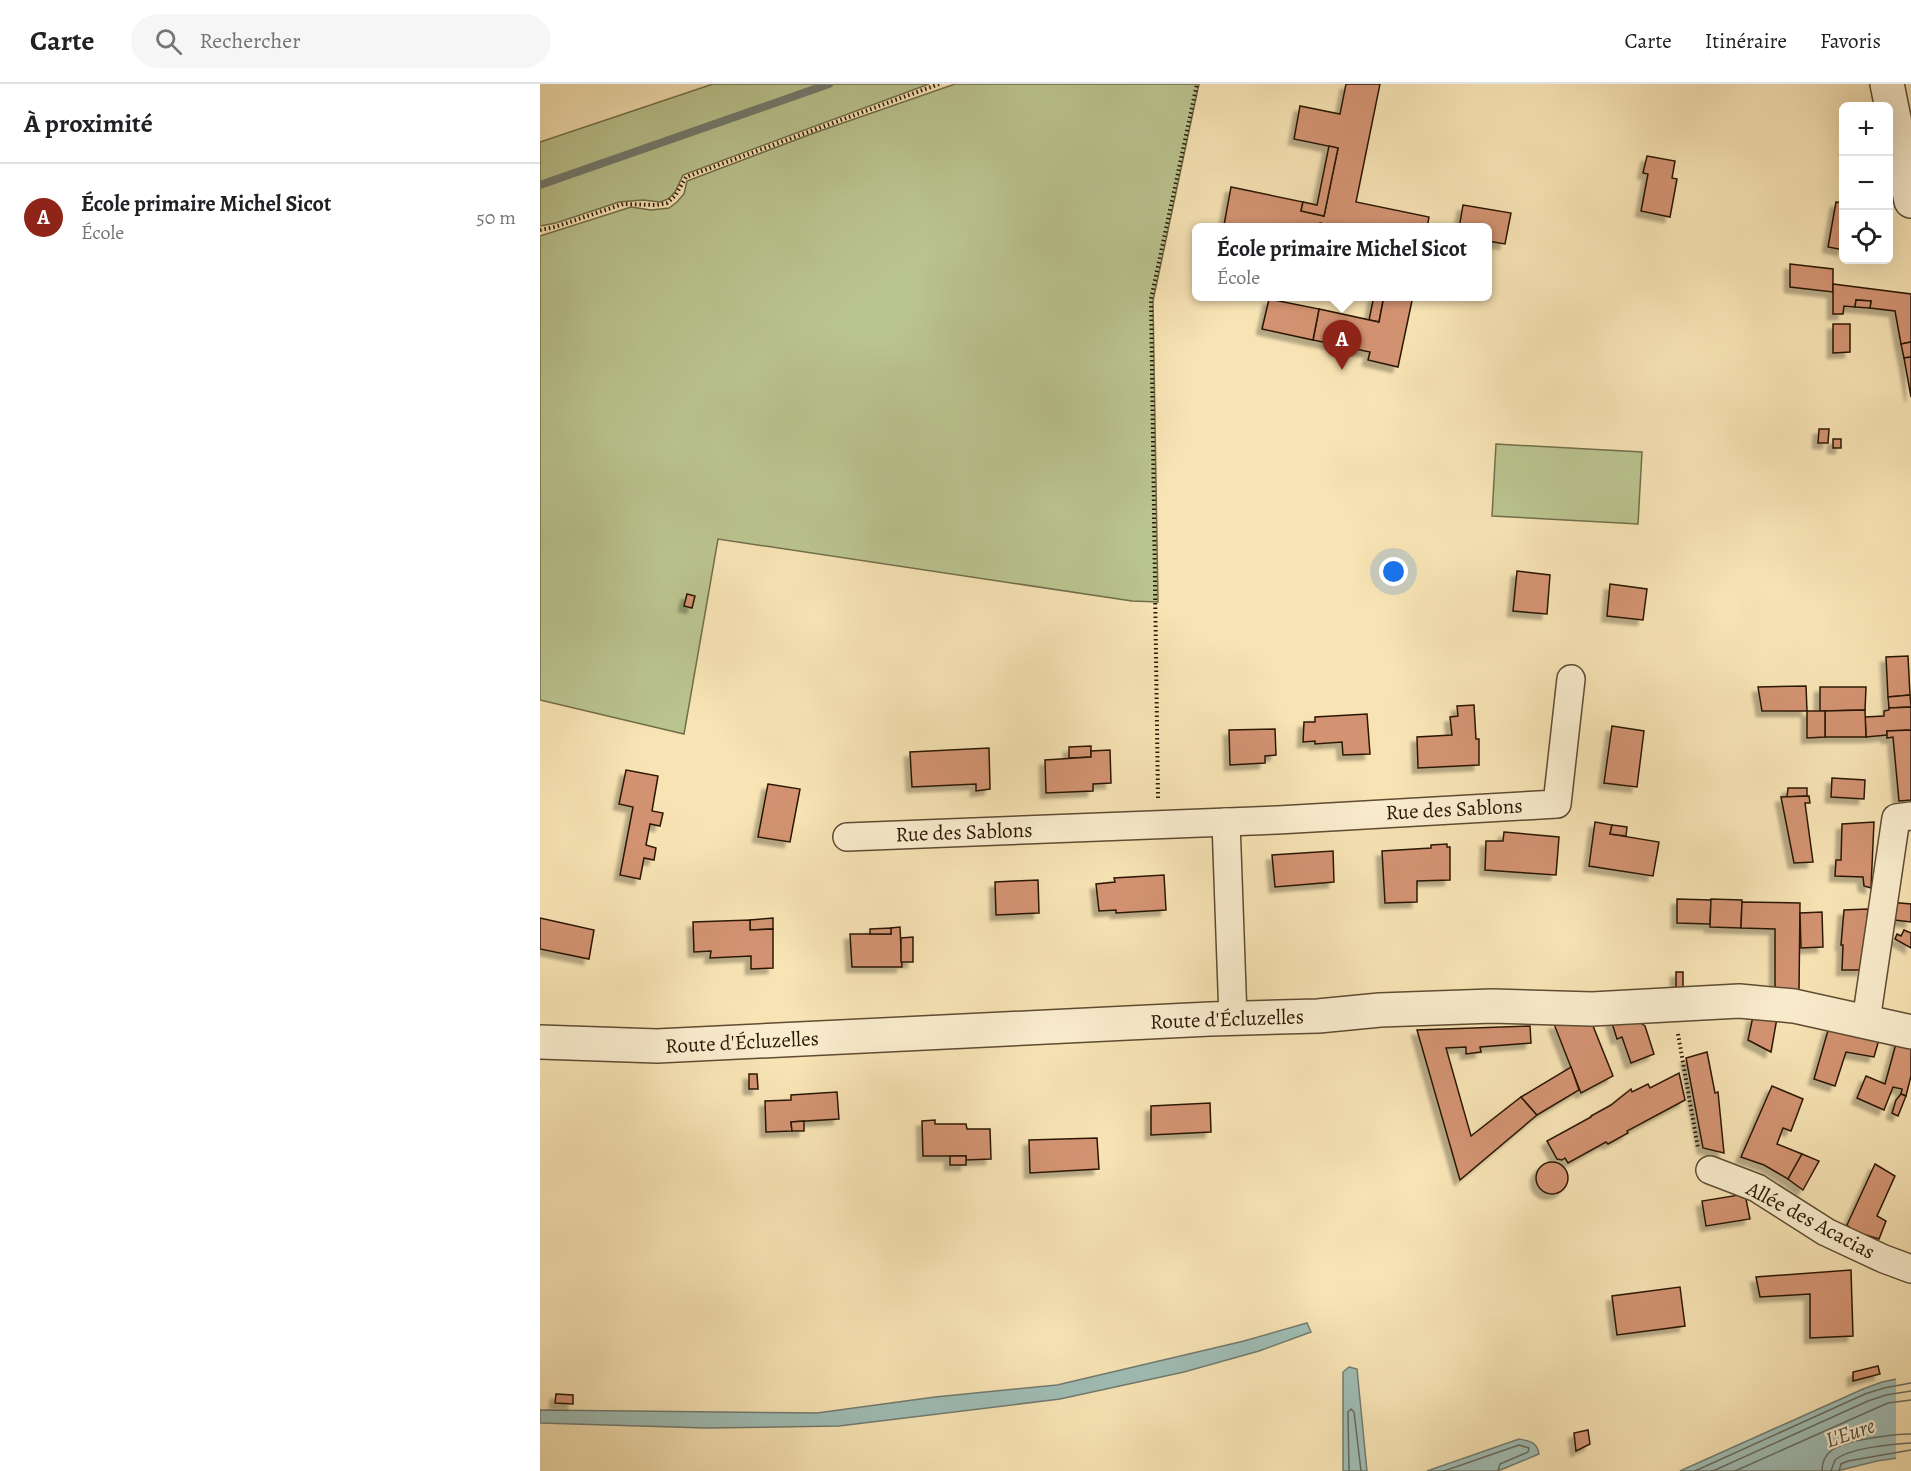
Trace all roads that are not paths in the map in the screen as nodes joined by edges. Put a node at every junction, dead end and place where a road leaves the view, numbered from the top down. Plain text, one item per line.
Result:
1 (1887, 84) edge
2 (1903, 84) edge
3 (1911, 137) edge
4 (1911, 201) edge
5 (1571, 679) dead end
6 (1911, 816) edge
7 (1226, 822) junction
8 (847, 837) dead end
9 (1233, 1018) junction
10 (1866, 1021) junction
11 (1911, 1032) edge
12 (540, 1042) edge
13 (1710, 1170) road end
14 (1911, 1269) edge

1 - 4 street
2 - 3 street
5 - 7 street, Rue des Sablons
6 - 10 street
7 - 8 street, Rue des Sablons
7 - 9 street
9 - 10 street, Route d'Écluzelles
9 - 12 street, Route d'Écluzelles
10 - 11 street, Route d'Écluzelles
13 - 14 street, Allée des Acacias

